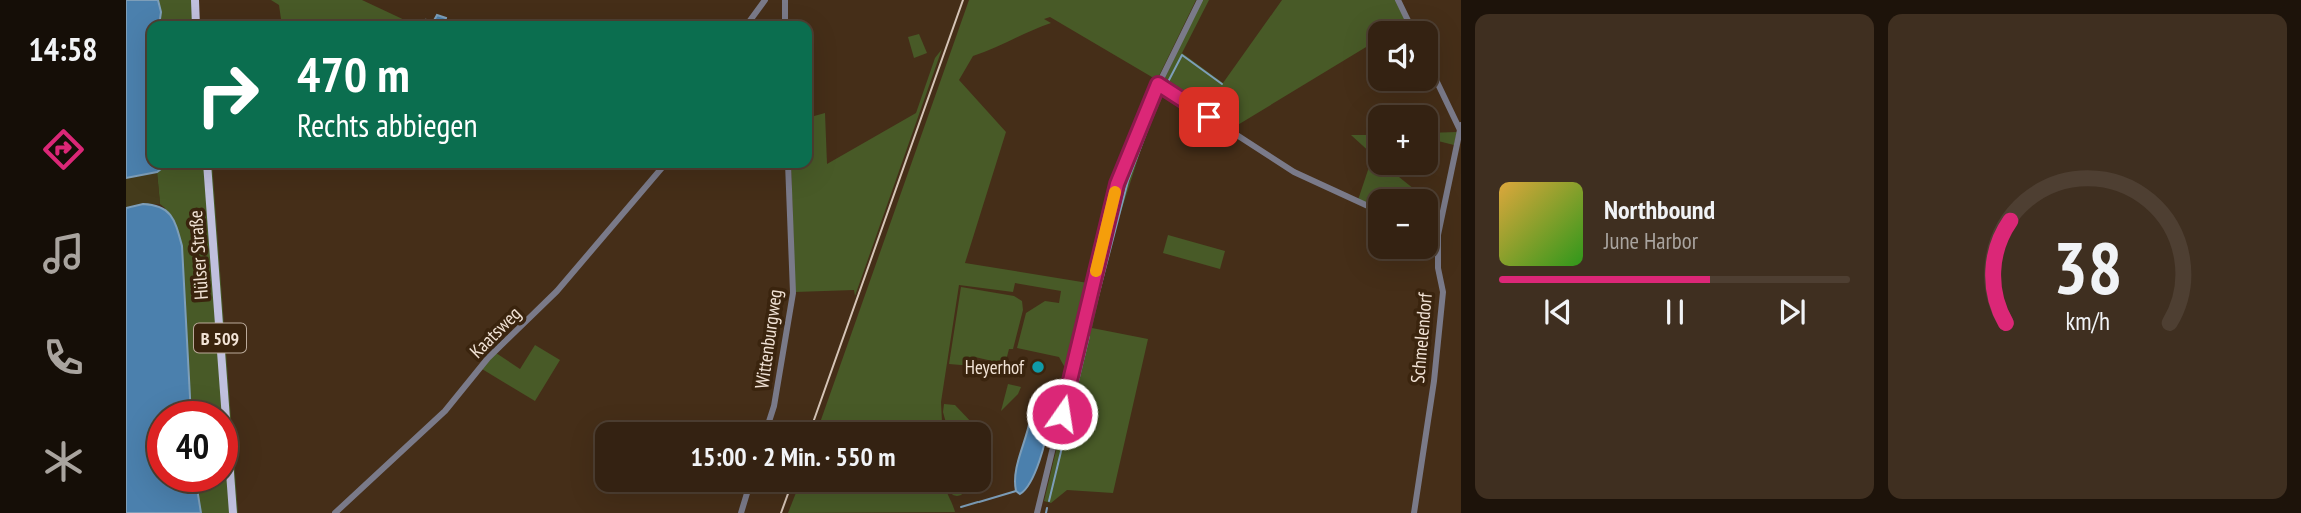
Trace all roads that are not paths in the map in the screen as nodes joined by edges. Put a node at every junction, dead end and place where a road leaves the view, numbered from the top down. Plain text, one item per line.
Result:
1 (195, 0) edge
2 (765, 0) edge
3 (785, 0) edge
4 (1200, 0) edge
5 (1398, 0) edge
6 (197, 21) edge
7 (750, 21) edge
8 (785, 21) edge
9 (1408, 21) edge
10 (1438, 83) edge
11 (1158, 84) junction
12 (1460, 127) edge
13 (207, 168) edge
14 (662, 168) edge
15 (788, 168) edge
16 (1368, 206) edge
17 (1438, 235) edge
18 (1438, 259) edge
19 (769, 422) edge
20 (747, 492) edge
21 (233, 513) edge
22 (335, 513) edge
23 (741, 513) edge
24 (1037, 513) edge
25 (1414, 513) edge

1 - 6 main road
2 - 7 street
3 - 8 street
4 - 11 street
5 - 9 street
10 - 12 street
11 - 16 street
11 - 24 street
12 - 17 street, Schmelendorf
13 - 21 main road, Hülser Straße / B 509
14 - 22 street, Kaatsweg
15 - 19 street, Wittenburgweg
18 - 25 street, Schmelendorf
20 - 23 street

